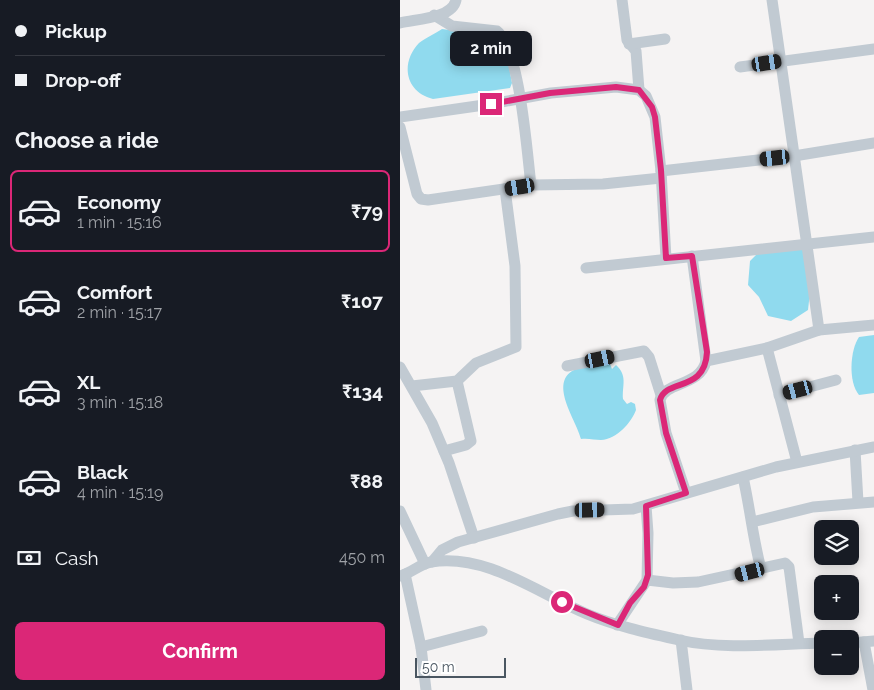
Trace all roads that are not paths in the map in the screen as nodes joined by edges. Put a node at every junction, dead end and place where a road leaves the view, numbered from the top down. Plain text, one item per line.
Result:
1 (456, 0) edge
2 (622, 0) edge
3 (772, 0) edge
4 (434, 16) junction
5 (400, 22) edge
6 (665, 39) dead end
7 (629, 44) junction
8 (874, 52) edge
9 (781, 61) junction
10 (740, 68) dead end
11 (639, 90) junction
12 (520, 100) junction
13 (400, 116) edge
14 (400, 127) edge
15 (874, 143) edge
16 (794, 156) junction
17 (404, 158) edge
18 (661, 174) junction
19 (531, 185) junction
20 (505, 189) junction
21 (874, 237) edge
22 (807, 243) junction
23 (692, 256) junction
24 (666, 258) junction
25 (586, 268) dead end
26 (874, 325) edge
27 (819, 330) junction
28 (767, 348) junction
29 (706, 361) junction
30 (567, 366) dead end
31 (400, 367) edge
32 (836, 380) dead end
33 (457, 381) junction
34 (412, 386) junction
35 (661, 395) junction
36 (779, 395) junction
37 (874, 447) edge
38 (855, 450) junction
39 (444, 451) junction
40 (797, 462) junction
41 (743, 477) junction
42 (686, 493) junction
43 (858, 502) junction
44 (874, 502) edge
45 (646, 506) junction
46 (400, 510) edge
47 (752, 522) junction
48 (474, 538) junction
49 (428, 563) junction
50 (761, 569) junction
51 (402, 575) edge
52 (647, 580) junction
53 (618, 625) junction
54 (482, 631) dead end
55 (681, 640) junction
56 (869, 642) edge
57 (799, 643) junction
58 (814, 643) edge
59 (422, 647) junction
60 (426, 690) edge
61 (687, 690) edge
62 (873, 690) edge

1 - 4 street
2 - 7 street
3 - 9 street
4 - 5 street
4 - 12 street
6 - 7 street
7 - 11 street
8 - 9 street
9 - 10 street
9 - 16 street
11 - 12 street
11 - 18 street
12 - 13 street
12 - 19 street
14 - 17 street
15 - 16 street
16 - 18 street
16 - 22 street
17 - 20 street
18 - 19 street
18 - 24 street
19 - 20 street
20 - 33 street
21 - 22 street
22 - 23 street
22 - 27 street
23 - 24 street
23 - 29 street
24 - 25 street
26 - 27 street
27 - 28 street
28 - 29 street
28 - 36 street
29 - 35 street
30 - 35 street
31 - 34 street
32 - 36 street
33 - 34 street
33 - 39 street
34 - 39 street
35 - 42 street
36 - 40 street
37 - 38 street
38 - 40 street
38 - 43 street
39 - 48 street
40 - 41 street
41 - 42 street
41 - 47 street
42 - 45 street
43 - 44 street
43 - 47 street
45 - 48 street
45 - 52 street
46 - 49 street
47 - 50 street
48 - 49 street
49 - 51 street
49 - 53 street
50 - 52 street
50 - 57 street
51 - 59 street
52 - 53 street
53 - 55 street
54 - 59 street
55 - 57 street
55 - 61 street
56 - 62 street
57 - 58 street
59 - 60 street

